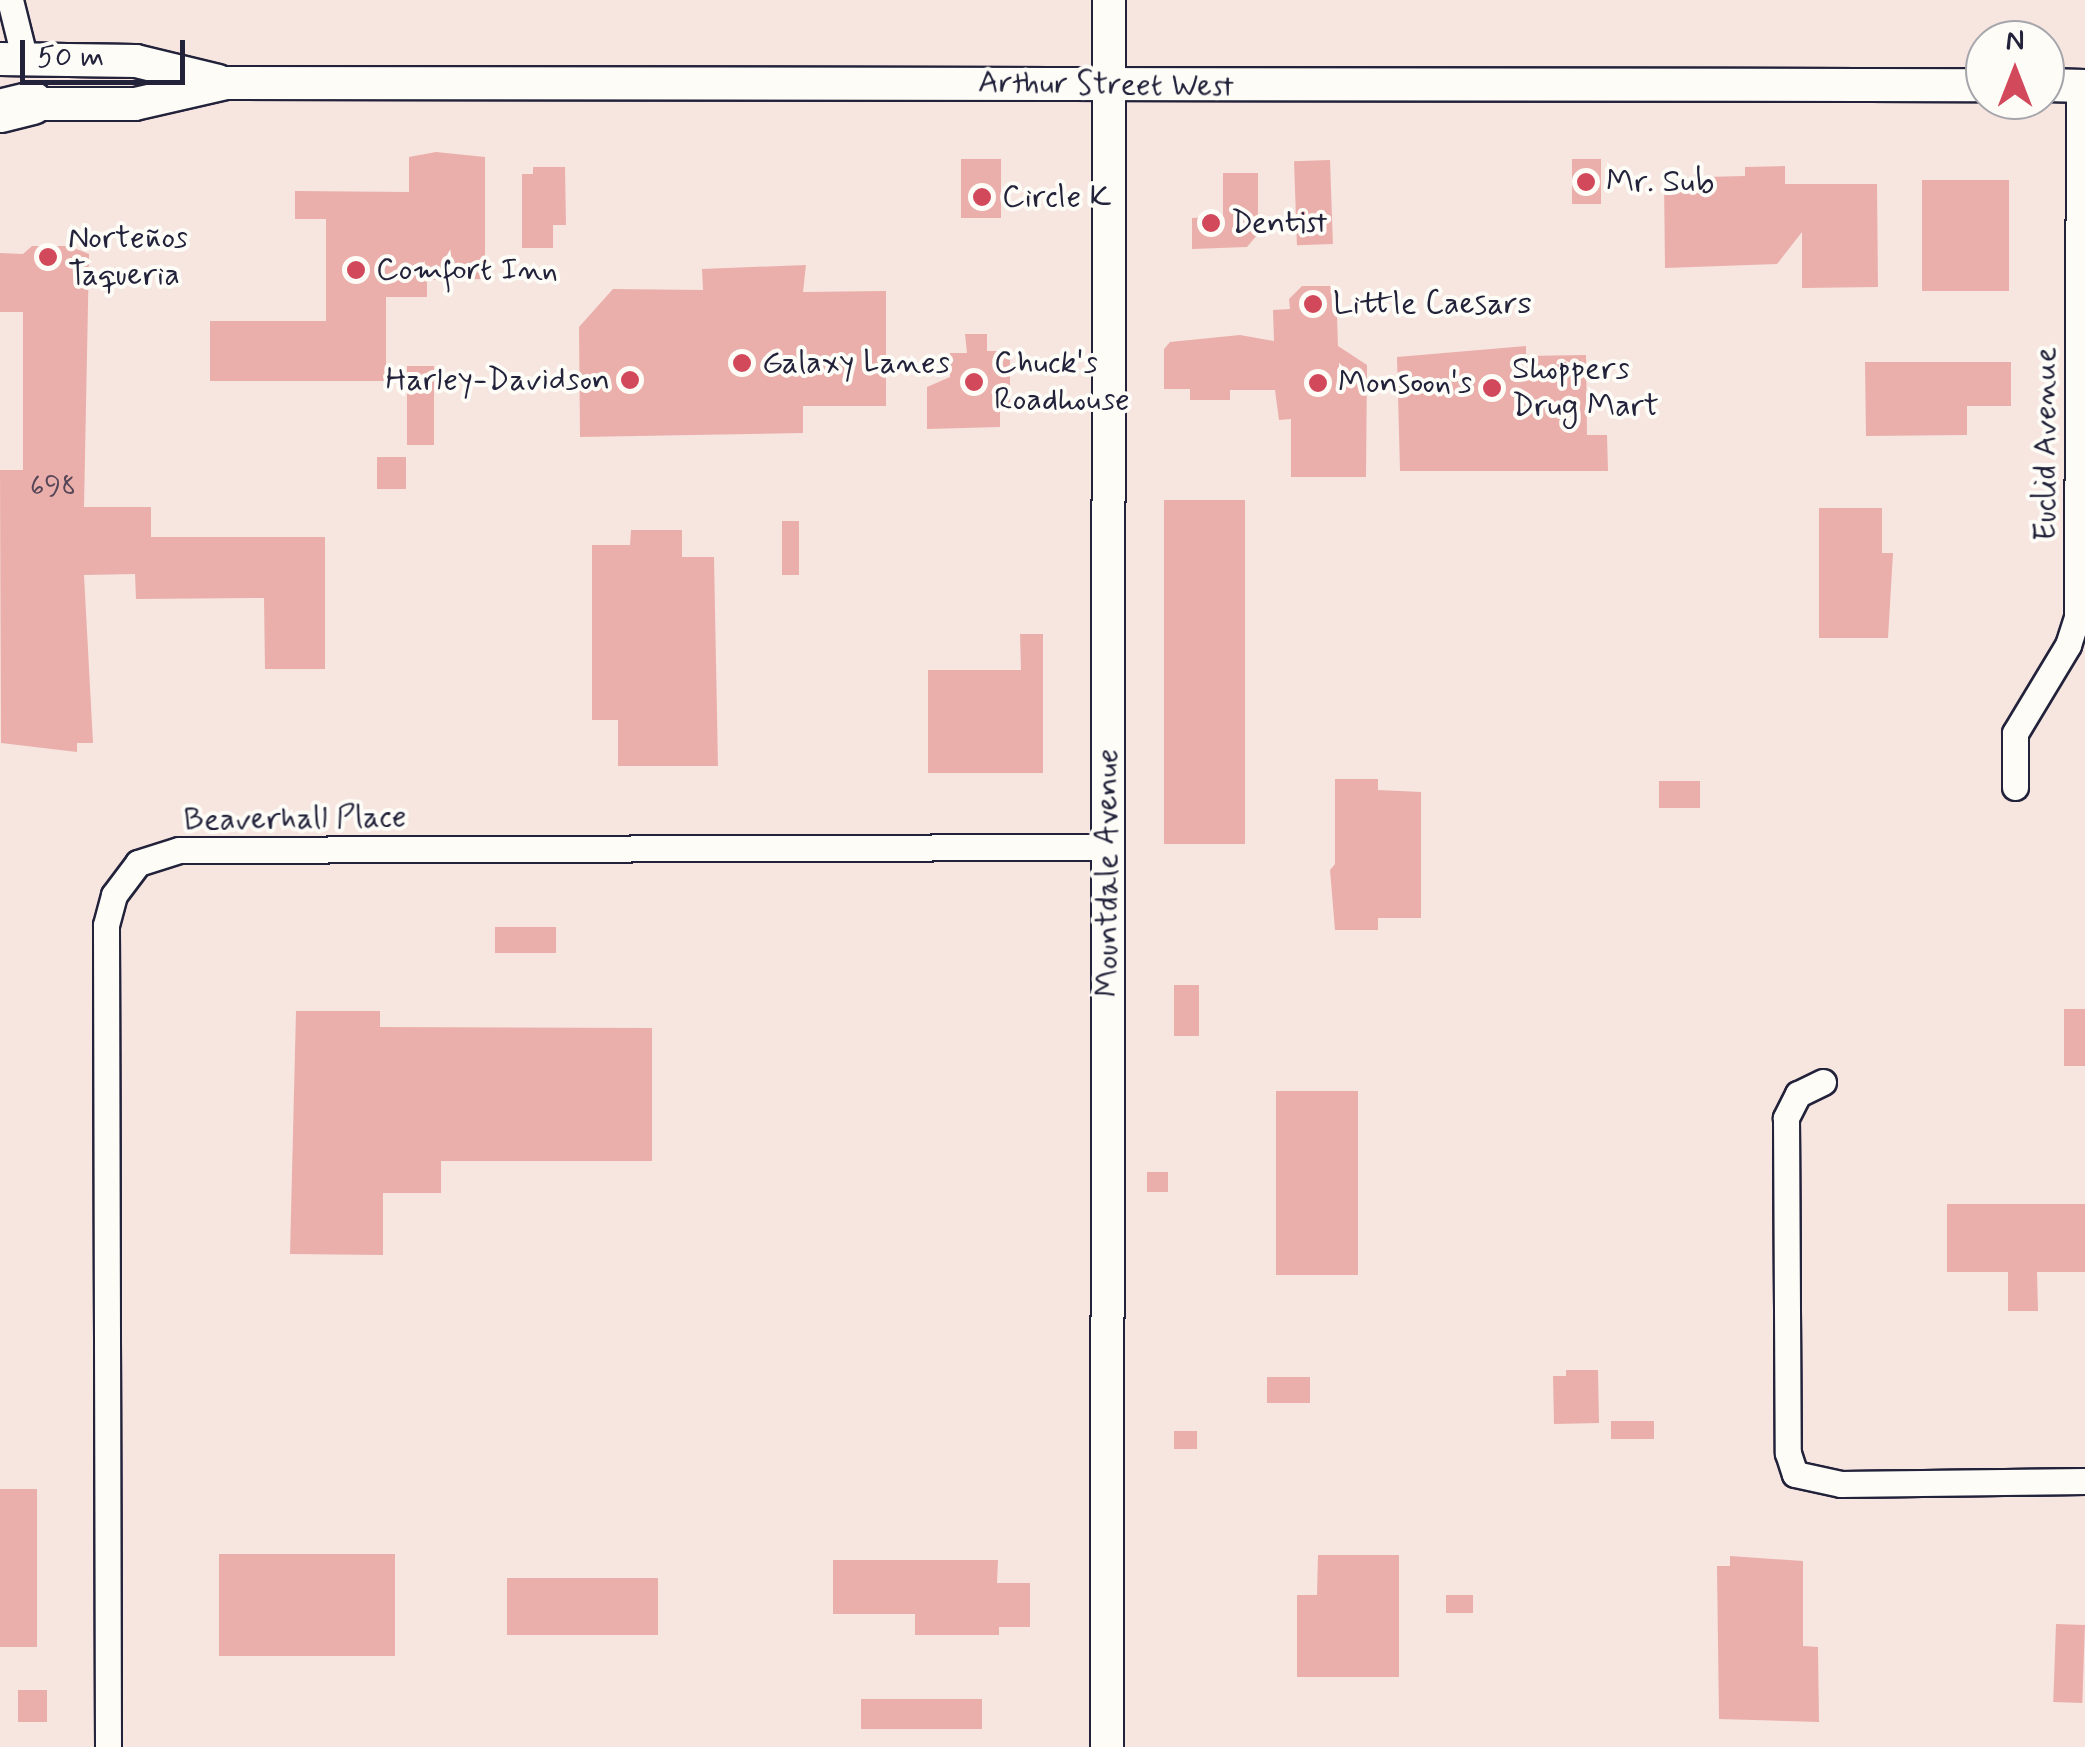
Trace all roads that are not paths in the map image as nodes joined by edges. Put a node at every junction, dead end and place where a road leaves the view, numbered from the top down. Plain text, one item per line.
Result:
1 (10, 0) edge
2 (1109, 0) edge
3 (12, 60) edge
4 (227, 84) junction
5 (1108, 85) junction
6 (1965, 85) edge
7 (2082, 86) edge
8 (11, 106) edge
9 (2015, 787) dead end
10 (1108, 847) junction
11 (1822, 1082) dead end
12 (2085, 1481) edge
13 (108, 1747) edge
14 (1107, 1747) edge

1 - 3 street
2 - 5 main road, Mountdale Avenue
3 - 4 main road, Arthur Street West
4 - 5 main road, Arthur Street West
4 - 8 main road, Arthur Street West
5 - 6 main road, Arthur Street West
5 - 10 main road, Mountdale Avenue
7 - 9 street, Euclid Avenue
10 - 13 street, Beaverhall Place
10 - 14 main road, Mountdale Avenue
11 - 12 street

